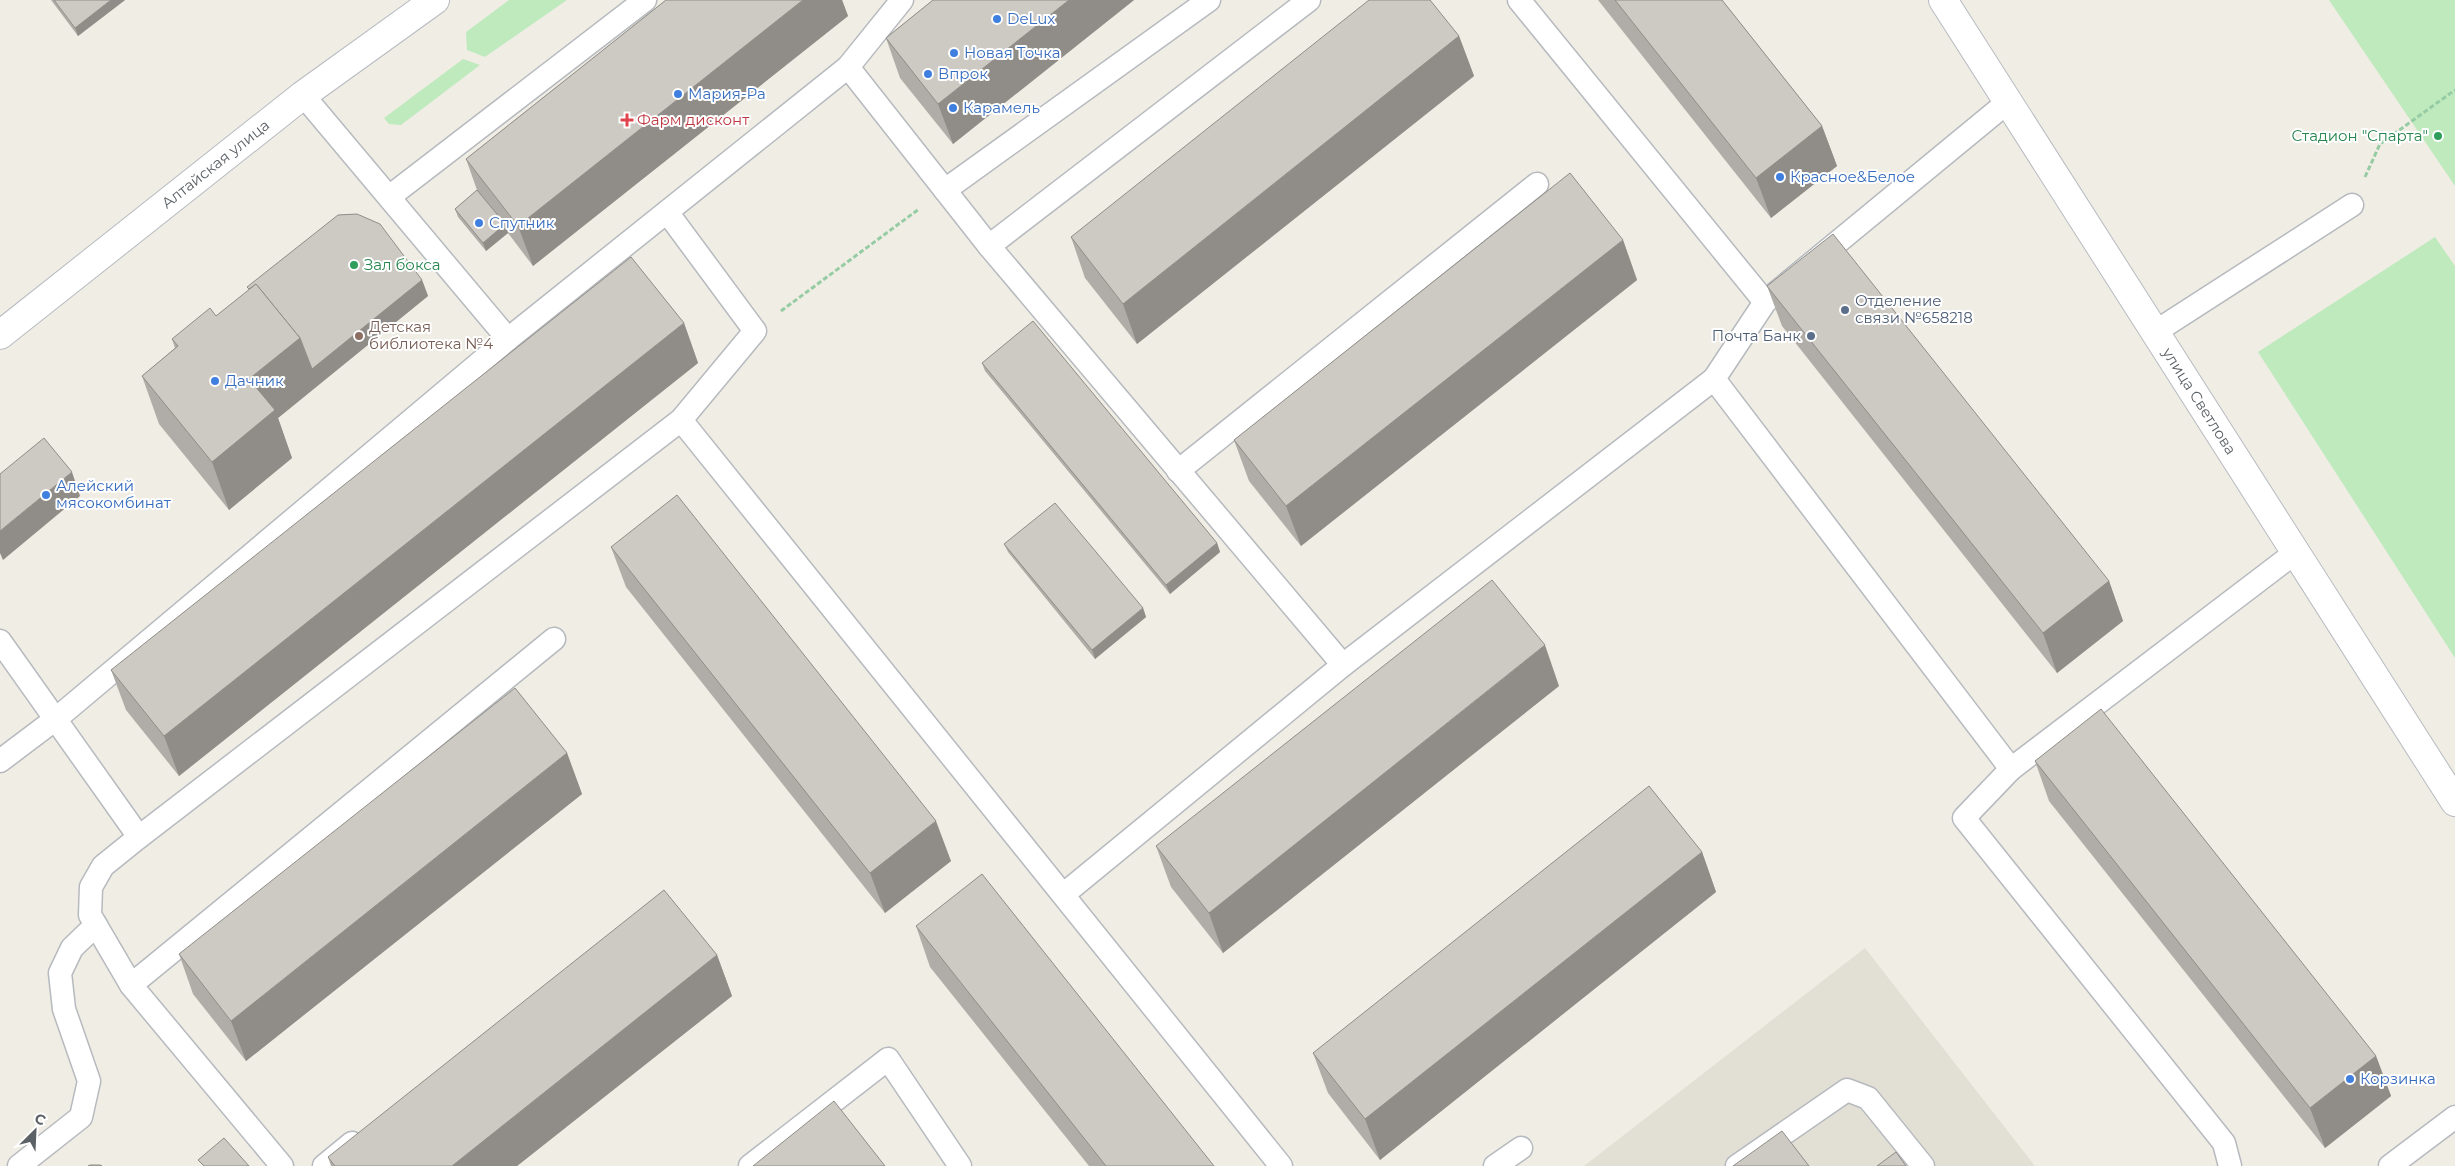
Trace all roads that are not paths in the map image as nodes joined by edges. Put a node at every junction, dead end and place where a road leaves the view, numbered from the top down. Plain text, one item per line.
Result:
1 (435, 0) edge
2 (645, 0) edge
3 (903, 0) edge
4 (1209, 0) edge
5 (1309, 0) edge
6 (1519, 0) edge
7 (1942, 0) edge
8 (848, 67) junction
9 (303, 95) junction
10 (2009, 101) junction
11 (1536, 184) dead end
12 (945, 190) junction
13 (389, 197) junction
14 (2352, 205) road end
15 (667, 212) junction
16 (989, 246) junction
17 (1765, 302) junction
18 (2156, 332) junction
19 (0, 335) edge
20 (508, 339) junction
21 (1714, 378) junction
22 (681, 420) junction
23 (1178, 471) junction
24 (2296, 552) junction
25 (554, 639) dead end
26 (0, 641) edge
27 (1344, 665) junction
28 (57, 718) junction
29 (0, 761) edge
30 (2011, 769) junction
31 (2455, 802) edge
32 (139, 837) junction
33 (1064, 894) junction
34 (96, 926) junction
35 (131, 984) junction
36 (2455, 1116) edge
37 (371, 1128) edge
38 (1521, 1148) dead end
39 (2401, 1163) edge
40 (20, 1166) edge
41 (282, 1166) edge
42 (324, 1166) edge
43 (750, 1166) edge
44 (960, 1166) edge
45 (1281, 1166) edge
46 (1495, 1166) edge
47 (1738, 1166) edge
48 (1922, 1166) edge
49 (2230, 1166) edge

1 - 9 street, Алтайская улица
2 - 13 lane
3 - 8 lane
4 - 12 lane
5 - 16 lane
6 - 17 lane
7 - 10 street, улица Светлова
8 - 12 lane
8 - 15 lane
9 - 13 lane
9 - 19 street, Алтайская улица
10 - 17 lane
10 - 18 street, улица Светлова
11 - 23 lane
12 - 16 lane
13 - 20 lane
14 - 18 lane
15 - 20 lane
15 - 22 lane
16 - 23 lane
17 - 21 lane
18 - 24 street, улица Светлова
20 - 28 lane
21 - 27 lane
21 - 30 lane
22 - 32 lane
22 - 33 lane
23 - 27 lane
24 - 30 lane
24 - 31 street, улица Светлова
25 - 35 lane
26 - 28 lane
27 - 33 lane
28 - 29 lane
28 - 32 lane
30 - 49 lane
32 - 34 lane
33 - 45 lane
34 - 35 lane
34 - 40 lane
35 - 41 lane
36 - 39 lane
37 - 42 lane
38 - 46 lane
43 - 44 lane
47 - 48 lane

